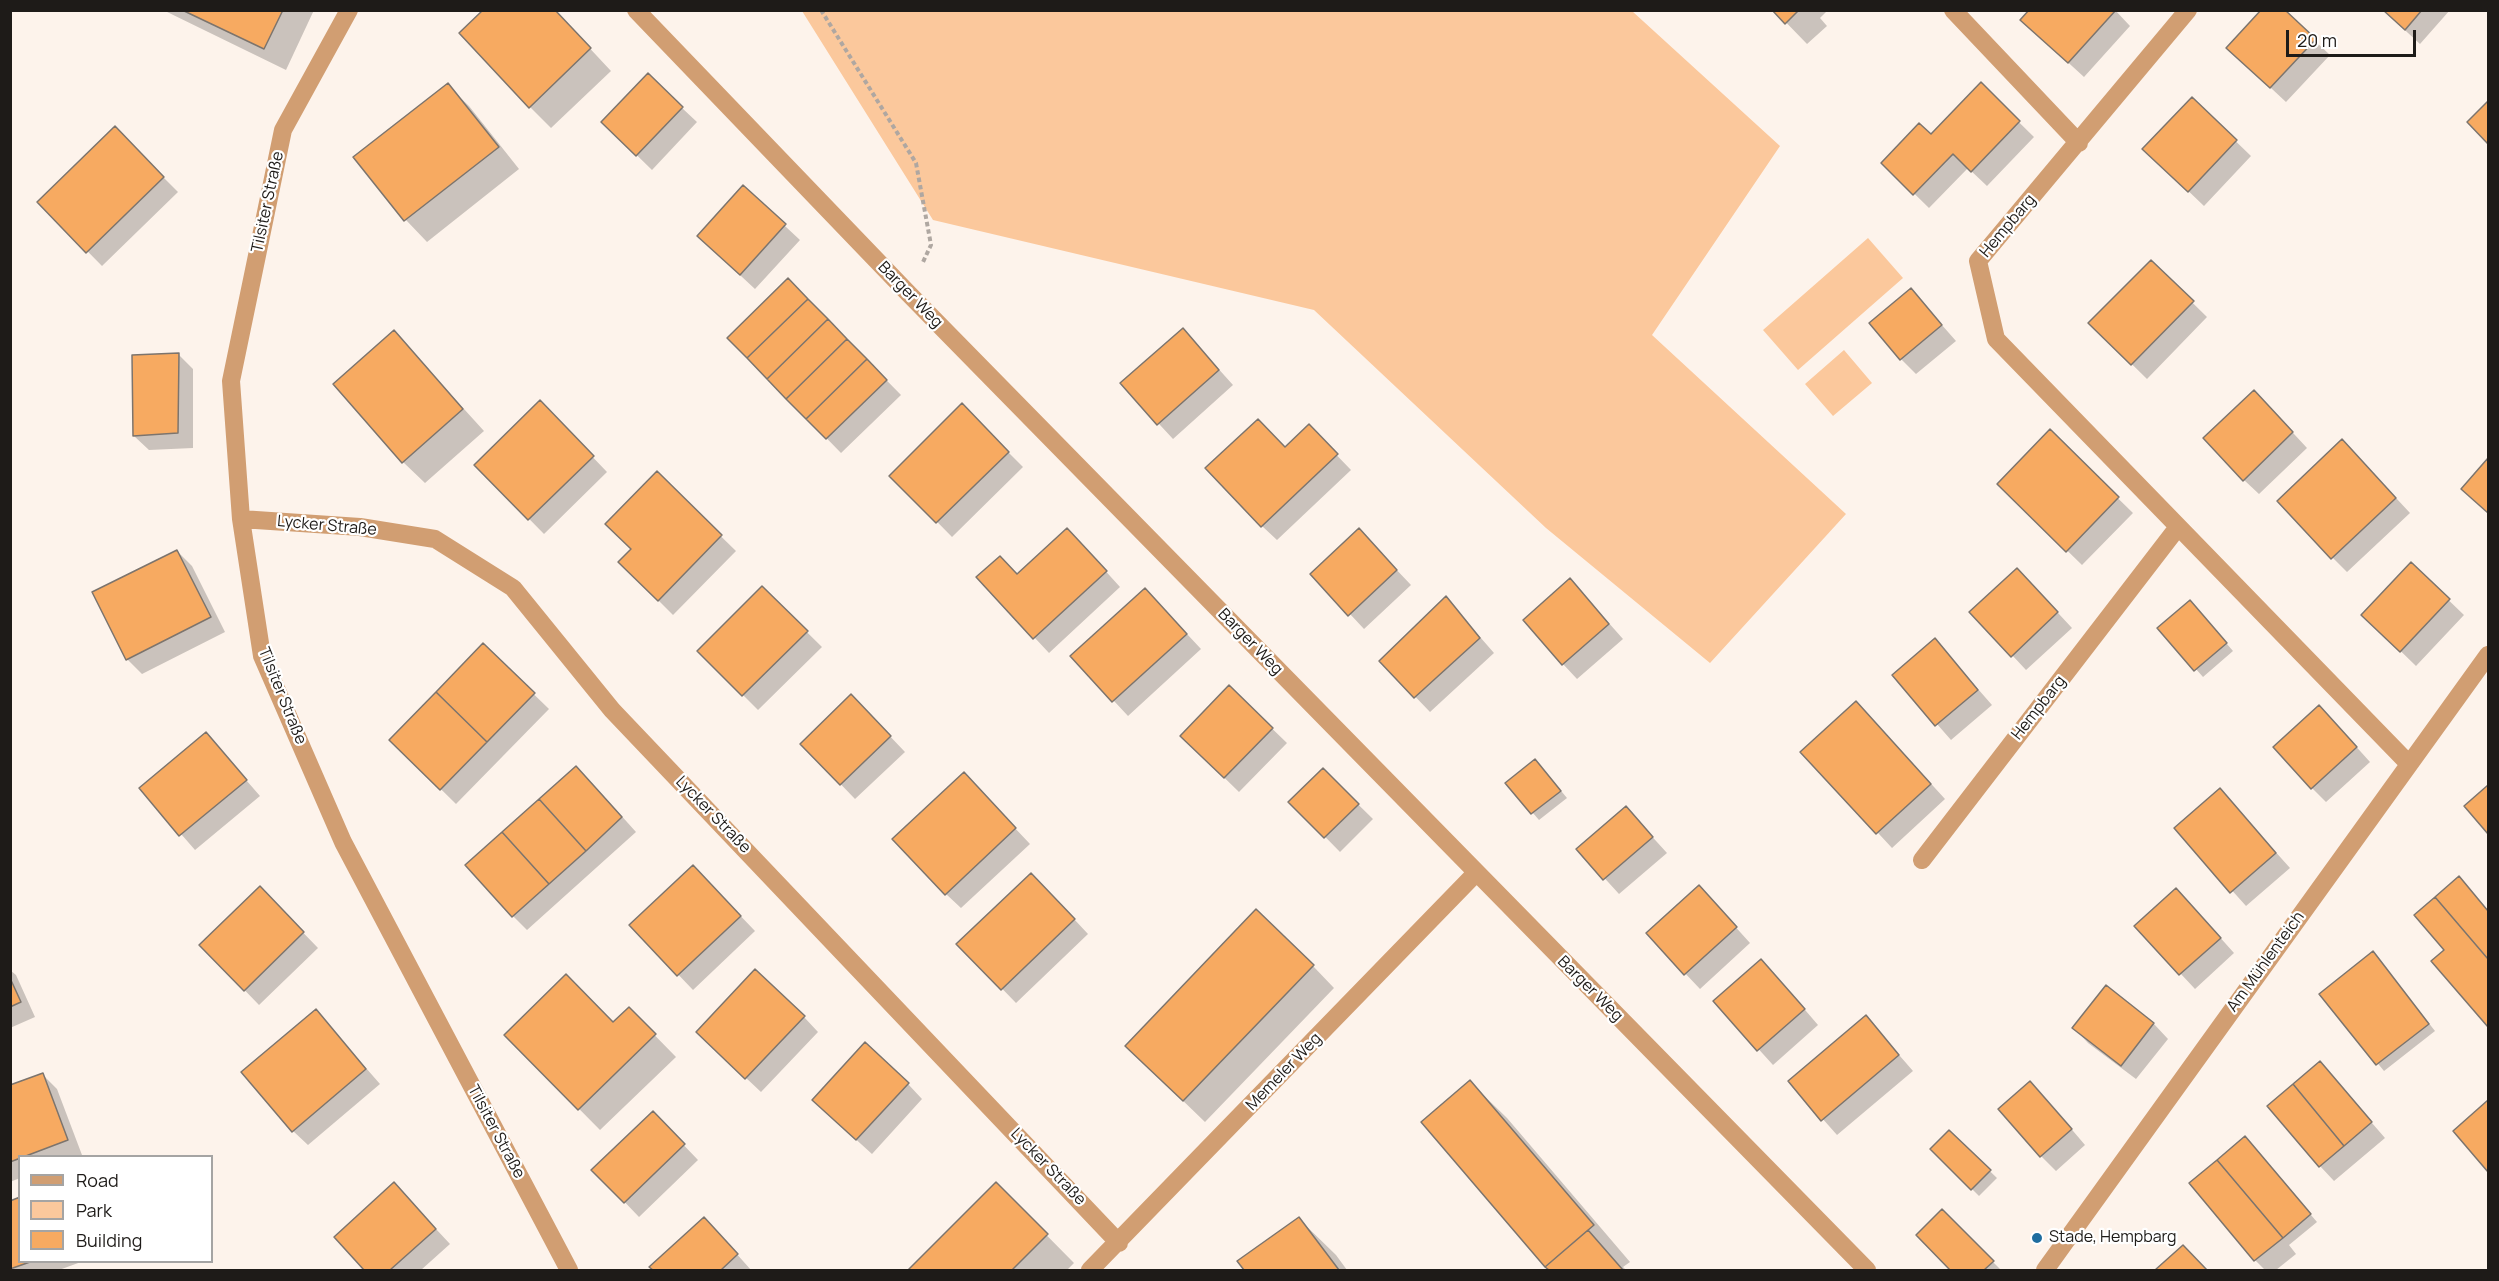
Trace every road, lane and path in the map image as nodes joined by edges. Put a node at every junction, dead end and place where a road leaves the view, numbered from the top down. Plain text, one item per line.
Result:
1 (350, 10) edge
2 (636, 10) edge
3 (821, 10) edge
4 (1953, 10) edge
5 (2188, 10) edge
6 (2079, 143) junction
7 (908, 293) junction
8 (241, 519) junction
9 (2178, 527) junction
10 (2488, 655) edge
11 (2409, 764) junction
12 (1922, 860) dead end
13 (1476, 873) junction
14 (1119, 1243) junction
15 (569, 1270) edge
16 (1090, 1270) edge
17 (1867, 1270) edge
18 (2045, 1270) edge

1 - 8 street, Tilsiter Straße
2 - 7 street, Barger Weg
3 - 7 path
4 - 6 street
5 - 6 street, Hempbarg
6 - 9 street, Hempbarg
7 - 13 street, Barger Weg
8 - 14 street, Lycker Straße
8 - 15 street, Tilsiter Straße
9 - 11 street, Hempbarg
9 - 12 street, Hempbarg
10 - 11 street, Am Mühlenteich
11 - 18 street, Am Mühlenteich
13 - 14 street, Memeler Weg
13 - 17 street, Barger Weg
14 - 16 street, Memeler Weg

